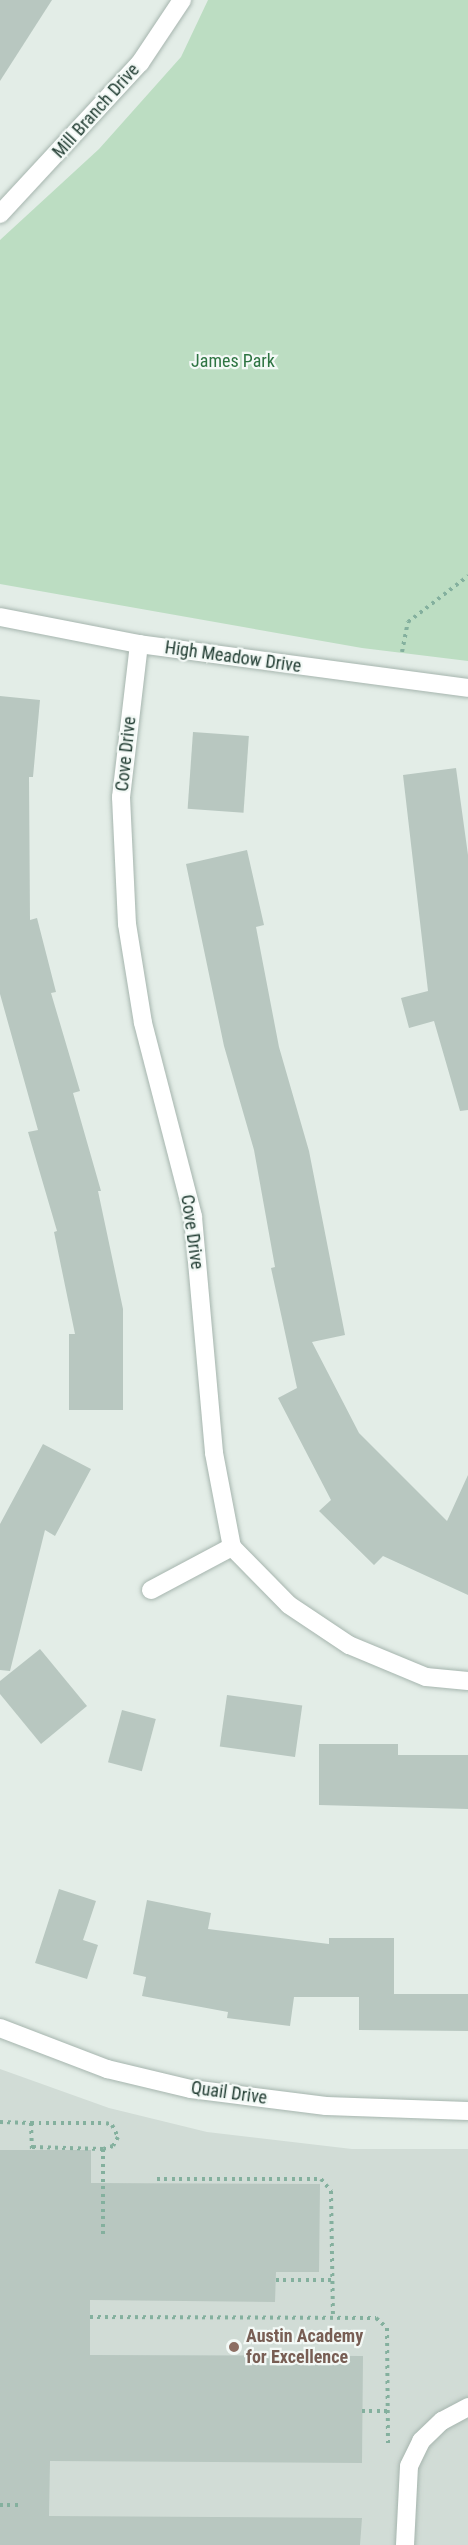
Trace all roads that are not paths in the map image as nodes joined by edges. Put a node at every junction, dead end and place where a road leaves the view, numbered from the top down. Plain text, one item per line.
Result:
1 (182, 0) edge
2 (0, 214) edge
3 (0, 617) edge
4 (139, 644) junction
5 (468, 688) edge
6 (232, 1546) junction
7 (151, 1590) dead end
8 (468, 1681) edge
9 (0, 2028) edge
10 (468, 2111) edge
11 (468, 2407) edge
12 (405, 2545) edge

1 - 2 street, Mill Branch Drive
3 - 4 street, High Meadow Drive
4 - 5 street, High Meadow Drive
4 - 6 street, Cove Drive
6 - 7 street
6 - 8 street
9 - 10 street, Quail Drive
11 - 12 street

